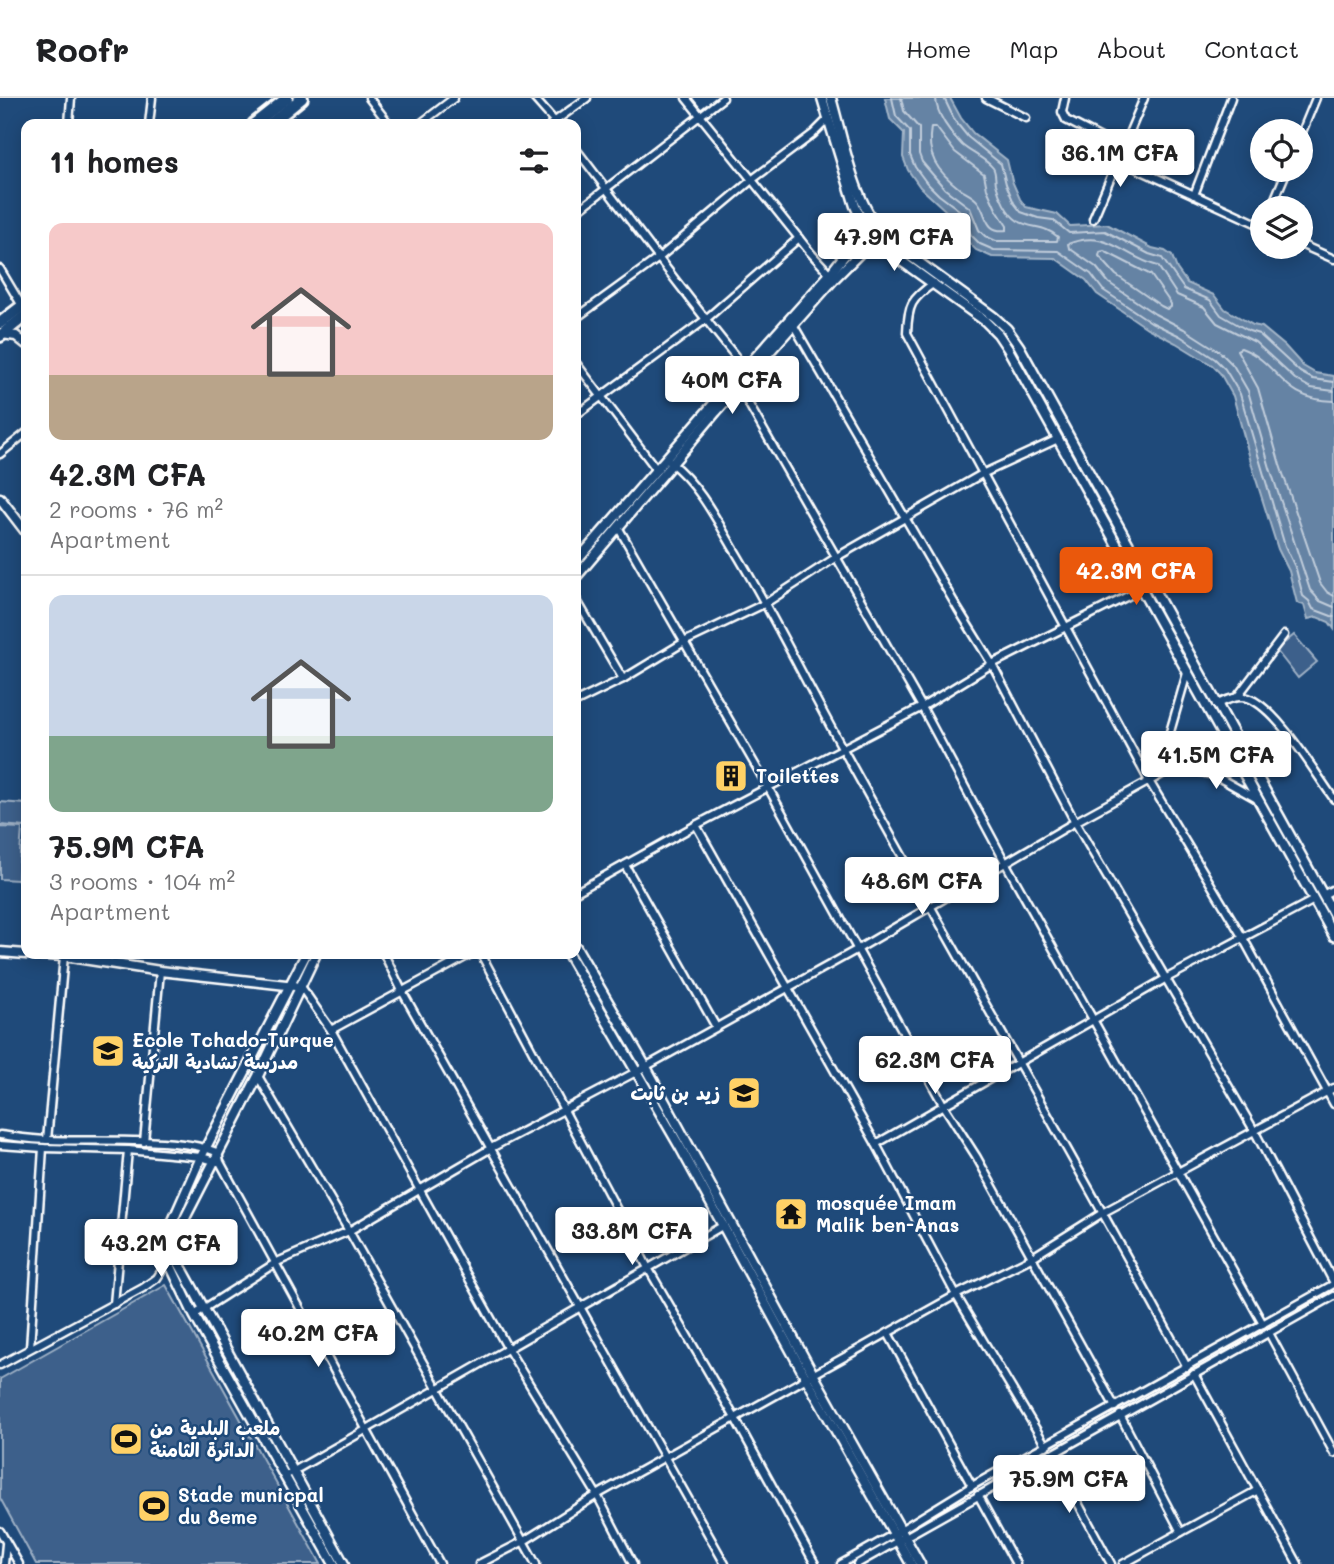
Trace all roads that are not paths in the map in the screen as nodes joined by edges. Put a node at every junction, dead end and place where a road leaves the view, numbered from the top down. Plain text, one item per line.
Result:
1 (71, 98) edge
2 (152, 98) edge
3 (287, 98) edge
4 (302, 98) edge
5 (369, 98) edge
6 (454, 98) edge
7 (534, 98) edge
8 (587, 98) edge
9 (686, 98) edge
10 (723, 98) edge
11 (822, 98) edge
12 (831, 98) edge
13 (986, 98) edge
14 (1065, 98) edge
15 (1144, 98) edge
16 (1231, 98) edge
17 (1317, 98) edge
18 (701, 115) junction
19 (1026, 118) dead end
20 (69, 119) edge
21 (150, 119) edge
22 (260, 119) edge
23 (276, 119) edge
24 (385, 119) edge
25 (427, 119) edge
26 (551, 119) edge
27 (559, 119) edge
28 (828, 119) junction
29 (1308, 119) edge
30 (1122, 149) junction
31 (581, 155) edge
32 (752, 179) junction
33 (607, 189) junction
34 (1194, 195) junction
35 (581, 208) edge
36 (1093, 219) dead end
37 (871, 220) junction
38 (1250, 221) edge
39 (865, 229) junction
40 (881, 233) junction
41 (799, 238) junction
42 (873, 240) junction
43 (1313, 249) edge
44 (660, 257) junction
45 (1334, 257) edge
46 (0, 269) edge
47 (831, 274) junction
48 (934, 283) junction
49 (21, 303) edge
50 (21, 314) edge
51 (581, 314) edge
52 (705, 320) junction
53 (794, 326) junction
54 (1, 331) edge
55 (21, 340) edge
56 (745, 368) junction
57 (581, 370) edge
58 (739, 387) junction
59 (599, 397) junction
60 (581, 411) edge
61 (21, 437) edge
62 (1058, 439) junction
63 (0, 454) edge
64 (669, 461) junction
65 (659, 472) junction
66 (982, 474) junction
67 (0, 498) edge
68 (907, 519) junction
69 (21, 526) edge
70 (618, 527) junction
71 (581, 557) edge
72 (835, 558) junction
73 (581, 572) edge
74 (1147, 586) junction
75 (766, 603) junction
76 (581, 608) edge
77 (1065, 627) junction
78 (1284, 635) dead end
79 (686, 642) junction
80 (992, 664) junction
81 (1187, 673) junction
82 (623, 679) junction
83 (1237, 697) junction
84 (581, 700) edge
85 (1216, 705) junction
86 (922, 708) junction
87 (1235, 734) junction
88 (1225, 740) junction
89 (843, 750) junction
90 (1176, 767) junction
91 (1157, 777) junction
92 (1149, 781) junction
93 (769, 789) junction
94 (1334, 799) edge
95 (1260, 801) junction
96 (1075, 822) junction
97 (696, 825) junction
98 (1005, 862) junction
99 (625, 865) junction
100 (1311, 873) junction
101 (1303, 879) junction
102 (1334, 888) edge
103 (581, 889) edge
104 (1323, 895) junction
105 (1314, 900) junction
106 (931, 905) junction
107 (1334, 915) edge
108 (1334, 936) edge
109 (1242, 938) junction
110 (858, 949) junction
111 (0, 953) edge
112 (21, 954) edge
113 (581, 956) edge
114 (64, 959) edge
115 (88, 959) edge
116 (303, 959) edge
117 (314, 959) edge
118 (386, 959) edge
119 (462, 959) edge
120 (484, 959) edge
121 (571, 959) edge
122 (160, 971) junction
123 (1165, 979) junction
124 (290, 985) junction
125 (788, 986) junction
126 (302, 988) junction
127 (402, 991) junction
128 (1095, 1020) junction
129 (716, 1027) junction
130 (331, 1030) junction
131 (1018, 1061) junction
132 (646, 1067) junction
133 (636, 1072) junction
134 (258, 1076) junction
135 (1331, 1090) edge
136 (1334, 1104) edge
137 (944, 1106) junction
138 (563, 1109) junction
139 (1255, 1132) junction
140 (0, 1135) edge
141 (47, 1140) junction
142 (144, 1142) junction
143 (0, 1144) edge
144 (876, 1144) junction
145 (206, 1147) junction
146 (493, 1147) junction
147 (43, 1148) junction
148 (128, 1150) junction
149 (201, 1157) junction
150 (217, 1159) junction
151 (1181, 1173) junction
152 (421, 1190) junction
153 (1104, 1212) junction
154 (724, 1225) junction
155 (349, 1231) junction
156 (1031, 1258) junction
157 (168, 1261) junction
158 (277, 1262) junction
159 (648, 1268) junction
160 (1334, 1283) edge
161 (956, 1295) junction
162 (1334, 1296) edge
163 (114, 1304) junction
164 (582, 1306) junction
165 (198, 1312) junction
166 (1263, 1324) junction
167 (888, 1333) junction
168 (1269, 1333) junction
169 (30, 1348) junction
170 (508, 1349) junction
171 (0, 1365) edge
172 (1187, 1367) junction
173 (1194, 1374) junction
174 (809, 1376) junction
175 (438, 1390) junction
176 (1115, 1407) junction
177 (1119, 1415) junction
178 (735, 1418) junction
179 (365, 1429) junction
180 (1046, 1446) junction
181 (1051, 1453) junction
182 (1334, 1453) edge
183 (666, 1456) junction
184 (289, 1474) junction
185 (972, 1486) junction
186 (1258, 1490) junction
187 (597, 1495) junction
188 (978, 1495) junction
189 (0, 1531) edge
190 (1181, 1532) junction
191 (900, 1535) junction
192 (524, 1541) junction
193 (6, 1542) junction
194 (4, 1564) edge
195 (19, 1564) edge
196 (334, 1564) edge
197 (344, 1564) edge
198 (440, 1564) edge
199 (479, 1564) edge
200 (536, 1564) edge
201 (633, 1564) edge
202 (725, 1564) edge
203 (814, 1564) edge
204 (841, 1564) edge
205 (857, 1564) edge
206 (911, 1564) edge
207 (920, 1564) edge
208 (1016, 1564) edge
209 (1111, 1564) edge
210 (1123, 1564) edge
211 (1298, 1564) edge

1 - 20 street
2 - 21 street
3 - 22 highway
4 - 23 highway
5 - 24 street
6 - 25 street
7 - 26 street
8 - 27 street
9 - 18 street
10 - 18 street
11 - 28 street
12 - 37 street
13 - 19 street
14 - 30 street
15 - 30 street
16 - 34 street
17 - 29 street
18 - 32 street
18 - 33 street
28 - 32 street
28 - 39 street
30 - 34 street
30 - 36 street
31 - 33 street
32 - 41 street
32 - 44 street
33 - 35 street
33 - 44 street
34 - 38 street
37 - 39 street
37 - 40 street
39 - 42 street
39 - 47 street
40 - 42 street
40 - 74 street
41 - 47 street
41 - 52 street
42 - 48 street
42 - 53 street
43 - 45 street
44 - 51 street
44 - 52 street
46 - 49 street
47 - 56 street
48 - 62 street
48 - 66 street
50 - 54 highway
52 - 56 street
52 - 59 street
53 - 58 street
53 - 68 street
54 - 55 street
56 - 64 street
57 - 59 street
58 - 64 street
58 - 72 street
59 - 60 street
59 - 65 street
61 - 63 street
62 - 66 street
62 - 74 street
64 - 65 street
64 - 75 street
65 - 70 street
65 - 71 street
66 - 68 street
66 - 77 street
67 - 69 street
68 - 72 street
68 - 80 street
70 - 73 street
70 - 79 street
72 - 75 street
72 - 86 street
74 - 77 street
74 - 81 street
74 - 85 street
75 - 79 street
75 - 89 street
76 - 82 street
77 - 80 street
77 - 92 street
78 - 83 street
79 - 82 street
79 - 93 street
80 - 86 street
80 - 96 street
81 - 88 street
81 - 91 street
82 - 84 street
83 - 85 street
83 - 94 street
85 - 87 street
86 - 89 street
86 - 98 street
87 - 88 street
87 - 100 street
88 - 90 street
88 - 95 street
89 - 93 street
89 - 106 street
90 - 91 street
90 - 95 street
91 - 92 street
92 - 96 street
92 - 109 street
93 - 97 street
93 - 110 street
95 - 101 street
96 - 98 street
96 - 123 street
97 - 99 street
97 - 125 street
98 - 106 street
98 - 128 street
99 - 103 street
99 - 129 street
100 - 101 street
100 - 104 street
101 - 105 street
102 - 104 street
104 - 107 street
105 - 108 street
105 - 109 street
106 - 110 street
106 - 131 street
109 - 123 street
109 - 135 street
110 - 125 street
110 - 137 street
111 - 112 street
113 - 132 street
114 - 141 street
115 - 122 street
116 - 124 street
117 - 126 street
118 - 127 street
119 - 127 street
120 - 138 street
121 - 133 street
122 - 124 street
122 - 142 street
123 - 128 street
123 - 139 street
124 - 126 street
124 - 145 street
125 - 129 street
125 - 144 street
126 - 130 street
126 - 134 street
127 - 130 street
127 - 146 street
128 - 131 street
128 - 151 street
129 - 132 street
130 - 152 street
131 - 137 street
131 - 153 street
132 - 133 street
132 - 174 street
133 - 138 street
133 - 154 street
134 - 150 street
134 - 155 street
135 - 136 street
135 - 139 street
137 - 144 street
137 - 156 street
138 - 146 street
138 - 159 street
139 - 151 street
139 - 160 street
140 - 141 street
141 - 142 street
142 - 145 street
143 - 147 street
144 - 161 street
145 - 149 street
145 - 150 street
146 - 152 street
146 - 164 street
147 - 148 street
147 - 169 street
148 - 149 street
148 - 163 street
149 - 150 street
149 - 157 street
150 - 158 street
150 - 165 street
151 - 153 street
151 - 166 street
152 - 155 street
152 - 170 street
153 - 156 street
153 - 172 street
154 - 159 street
154 - 174 street
155 - 158 street
155 - 175 street
156 - 161 street
156 - 176 street
157 - 163 street
157 - 165 street
158 - 165 street
158 - 179 street
159 - 164 street
159 - 178 street
160 - 166 street
161 - 167 street
161 - 180 street
162 - 168 street
163 - 169 street
164 - 170 street
164 - 183 street
165 - 184 street
166 - 172 street
167 - 174 street
167 - 185 street
168 - 173 street
168 - 182 street
169 - 171 street
170 - 175 street
170 - 187 street
172 - 176 street
173 - 177 street
173 - 186 street
174 - 178 street
174 - 191 street
175 - 179 street
175 - 192 street
176 - 180 street
177 - 181 street
177 - 190 street
178 - 183 street
178 - 203 street
179 - 184 street
179 - 198 street
180 - 185 street
181 - 188 street
181 - 209 street
183 - 187 street
183 - 202 street
184 - 196 street
184 - 197 street
185 - 191 street
186 - 190 street
186 - 211 street
187 - 192 street
187 - 201 street
188 - 191 street
188 - 208 street
189 - 193 street
190 - 210 street
191 - 204 street
191 - 205 street
191 - 206 street
191 - 207 street
192 - 199 street
192 - 200 street
193 - 194 street
193 - 195 street

